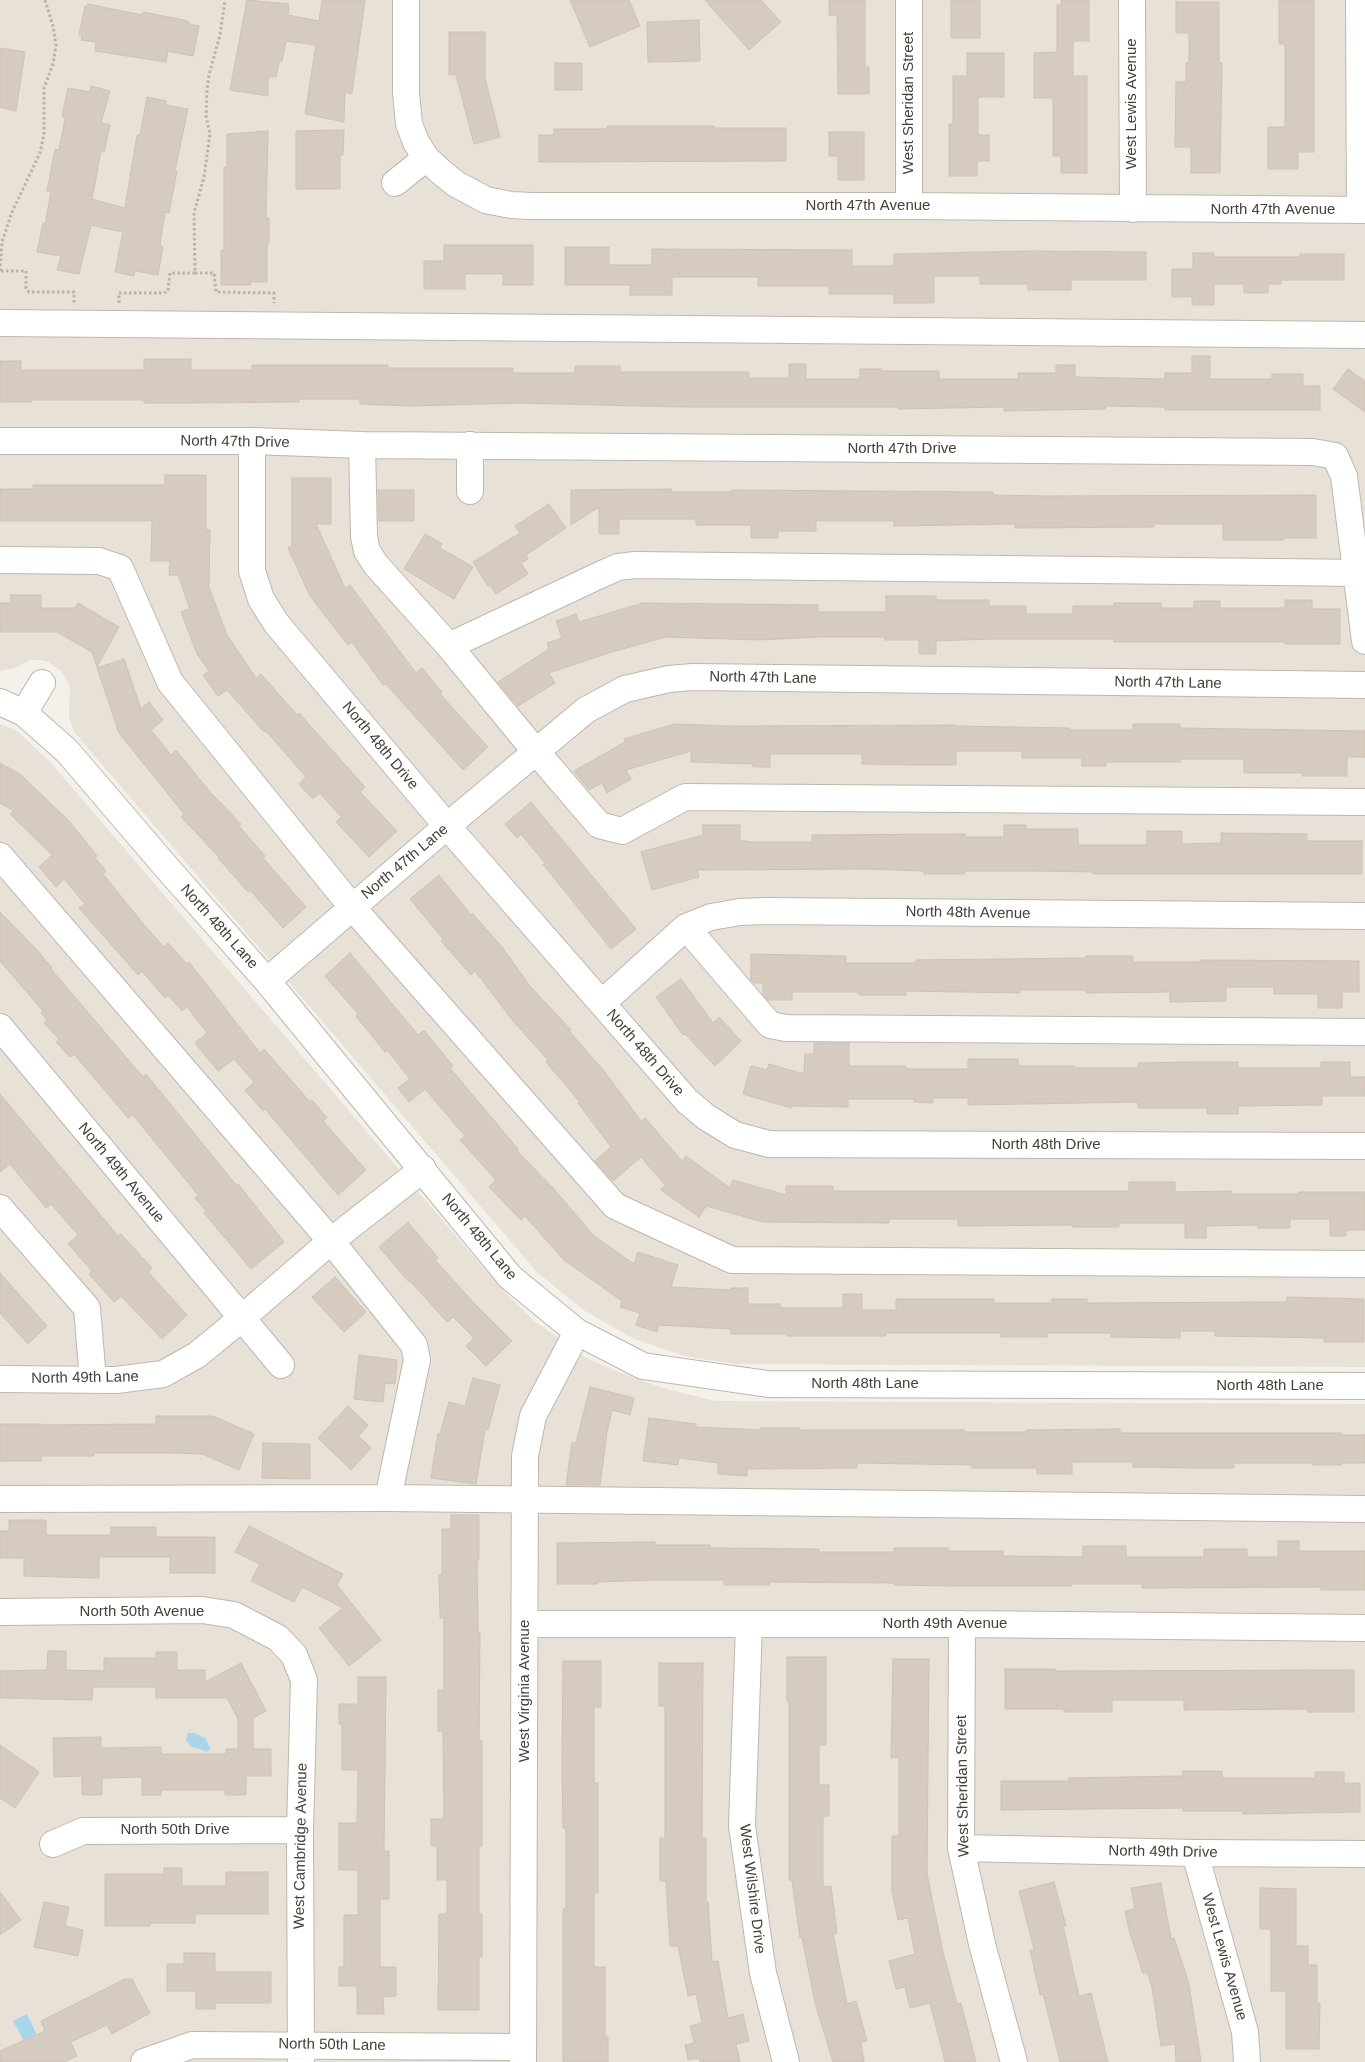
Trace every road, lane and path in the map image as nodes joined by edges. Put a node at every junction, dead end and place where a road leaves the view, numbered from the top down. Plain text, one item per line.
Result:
1 (45, 0) edge
2 (225, 0) edge
3 (406, 0) edge
4 (908, 0) edge
5 (1132, 0) edge
6 (1359, 0) edge
7 (426, 158) junction
8 (394, 184) dead end
9 (908, 206) junction
10 (1133, 209) junction
11 (1362, 210) edge
12 (1, 271) edge
13 (195, 273) junction
14 (74, 304) dead end
15 (119, 304) dead end
16 (274, 304) dead end
17 (0, 323) edge
18 (1365, 335) edge
19 (0, 441) edge
20 (252, 441) junction
21 (362, 445) junction
22 (470, 445) junction
23 (470, 491) dead end
24 (0, 560) edge
25 (1361, 573) edge
26 (1365, 641) edge
27 (449, 646) junction
28 (42, 683) dead end
29 (1365, 686) edge
30 (0, 702) edge
31 (24, 713) junction
32 (537, 752) junction
33 (1365, 802) edge
34 (447, 826) junction
35 (0, 856) edge
36 (352, 907) junction
37 (1365, 916) edge
38 (686, 927) junction
39 (267, 981) junction
40 (602, 1003) junction
41 (0, 1028) edge
42 (1365, 1032) edge
43 (1365, 1146) edge
44 (423, 1169) junction
45 (0, 1208) edge
46 (331, 1241) junction
47 (1365, 1264) edge
48 (242, 1318) junction
49 (577, 1332) junction
50 (281, 1365) dead end
51 (0, 1378) edge
52 (93, 1380) junction
53 (1365, 1386) edge
54 (388, 1498) junction
55 (0, 1499) edge
56 (524, 1501) junction
57 (1365, 1509) edge
58 (0, 1612) edge
59 (525, 1624) junction
60 (750, 1624) junction
61 (962, 1624) junction
62 (1365, 1628) edge
63 (278, 1638) joint
64 (300, 1830) junction
65 (53, 1844) dead end
66 (961, 1848) junction
67 (1195, 1853) junction
68 (1365, 1854) edge
69 (300, 2053) edge
70 (523, 2055) edge
71 (144, 2062) edge
72 (786, 2062) edge
73 (1014, 2062) edge
74 (1247, 2062) edge

1 - 12 path
2 - 13 path
3 - 7 street
4 - 9 street, West Sheridan Street
5 - 10 street, West Lewis Avenue
6 - 11 street
7 - 8 street
7 - 9 street, North 47th Avenue
9 - 10 street, North 47th Avenue
10 - 11 street, North 47th Avenue
12 - 14 path
13 - 15 path
13 - 16 path
17 - 18 street
19 - 20 street, North 47th Drive
20 - 21 street, North 47th Drive
20 - 34 street, North 48th Drive
21 - 22 street, North 47th Drive
21 - 27 street
22 - 23 street
22 - 25 street, North 47th Drive
24 - 36 street
25 - 26 street
25 - 27 street
27 - 32 street
28 - 31 street
29 - 32 street, North 47th Lane
30 - 31 street, North 48th Lane
31 - 39 street, North 48th Lane
32 - 33 street
32 - 34 street, North 47th Lane
34 - 36 street, North 47th Lane
34 - 40 street, North 48th Drive
35 - 46 street
36 - 39 street, North 47th Lane
36 - 47 street
37 - 38 street, North 48th Avenue
38 - 40 street, North 48th Avenue
38 - 42 street
39 - 44 street, North 48th Lane
40 - 43 street, North 48th Drive
41 - 48 street, North 49th Avenue
44 - 46 street, North 49th Lane
44 - 49 street, North 48th Lane
45 - 52 street
46 - 48 street, North 49th Lane
46 - 54 street
48 - 50 street
48 - 52 street, North 49th Lane
49 - 53 street, North 48th Lane
49 - 56 street, West Virginia Avenue
51 - 52 street, North 49th Lane
54 - 55 street
54 - 56 street
56 - 57 street
56 - 59 street, West Virginia Avenue
58 - 63 street, North 50th Avenue
59 - 60 street, North 49th Avenue
59 - 70 street, West Virginia Avenue
60 - 61 street, North 49th Avenue
60 - 72 street, West Wilshire Drive
61 - 62 street, North 49th Avenue
61 - 66 street, West Sheridan Street
63 - 64 street, West Cambridge Avenue
64 - 65 street, North 50th Drive
64 - 69 street, West Cambridge Avenue
66 - 67 street, North 49th Drive
66 - 73 street, West Sheridan Street
67 - 68 street, North 49th Drive
67 - 74 street, West Lewis Avenue
69 - 70 street, North 50th Lane
69 - 71 street, North 50th Lane

